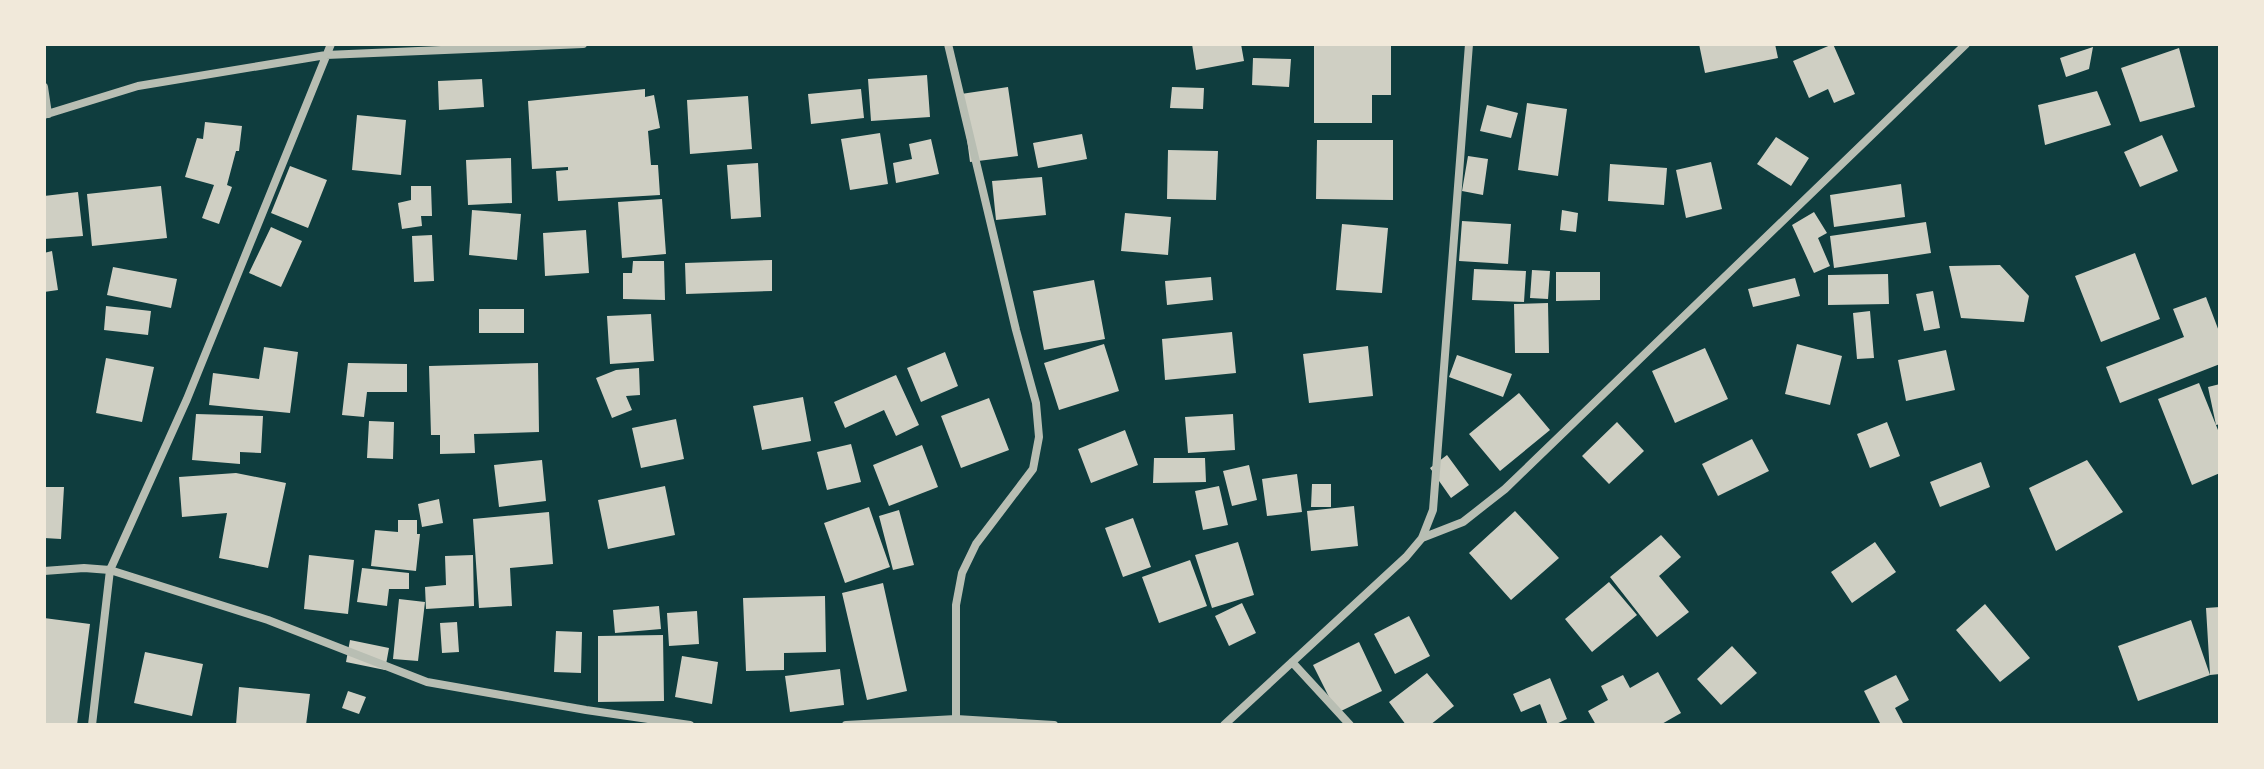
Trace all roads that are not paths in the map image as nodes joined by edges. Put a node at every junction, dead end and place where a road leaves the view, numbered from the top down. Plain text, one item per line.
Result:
1 (331, 44) edge
2 (583, 44) edge
3 (948, 44) edge
4 (1469, 44) edge
5 (1966, 44) edge
6 (326, 55) junction
7 (44, 87) edge
8 (46, 114) edge
9 (1422, 538) junction
10 (110, 570) junction
11 (44, 571) edge
12 (1292, 662) junction
13 (956, 719) junction
14 (92, 725) edge
15 (690, 725) edge
16 (846, 725) edge
17 (1054, 725) edge
18 (1224, 725) edge
19 (1350, 725) edge

1 - 6 street
2 - 6 street
3 - 13 street
4 - 9 street
5 - 9 street
6 - 8 street
6 - 10 street
7 - 8 street
9 - 12 street
10 - 11 street
10 - 14 street
10 - 15 street
12 - 18 street
12 - 19 street
13 - 16 street
13 - 17 street

